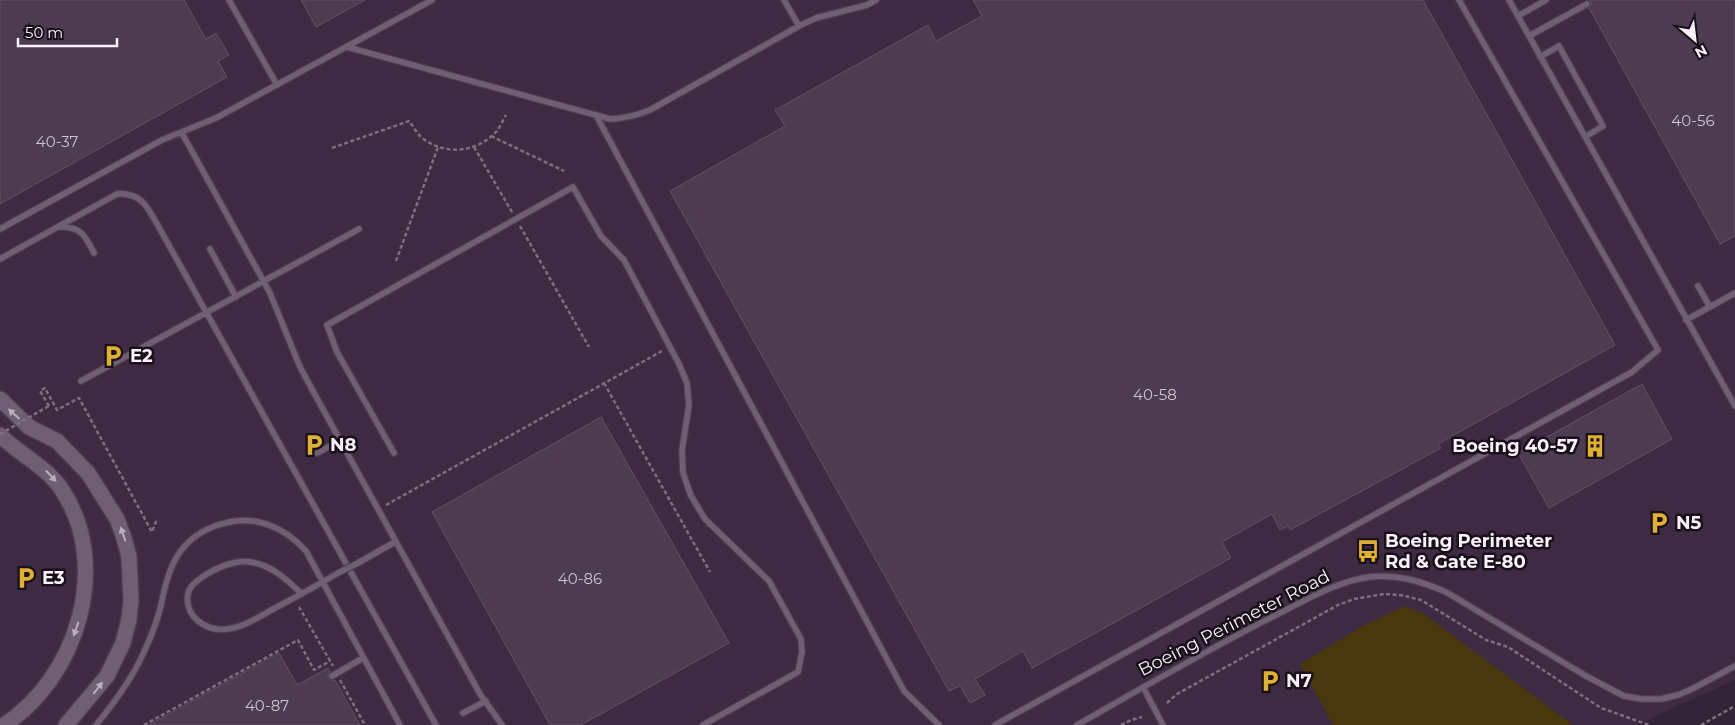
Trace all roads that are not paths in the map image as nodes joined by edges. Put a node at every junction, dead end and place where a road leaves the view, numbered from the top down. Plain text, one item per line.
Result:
1 (229, 0) edge
2 (432, 0) edge
3 (784, 0) edge
4 (876, 0) edge
5 (1459, 0) edge
6 (1508, 0) edge
7 (1546, 0) edge
8 (1587, 4) dead end
9 (1518, 16) junction
10 (799, 26) junction
11 (1529, 36) junction
12 (347, 47) junction
13 (1540, 56) junction
14 (277, 85) junction
15 (596, 115) junction
16 (182, 133) junction
17 (1585, 137) junction
18 (59, 227) junction
19 (359, 228) dead end
20 (0, 229) edge
21 (210, 249) dead end
22 (94, 253) dead end
23 (0, 259) edge
24 (264, 282) junction
25 (1698, 286) dead end
26 (1735, 293) edge
27 (236, 297) junction
28 (1710, 307) junction
29 (206, 313) junction
30 (1686, 320) junction
31 (82, 381) dead end
32 (0, 399) edge
33 (1735, 406) edge
34 (0, 435) edge
35 (340, 441) junction
36 (317, 453) dead end
37 (394, 453) dead end
38 (395, 542) junction
39 (322, 582) junction
40 (302, 594) junction
41 (363, 658) junction
42 (1735, 666) edge
43 (336, 676) road end
44 (1143, 687) junction
45 (486, 700) junction
46 (463, 713) dead end
47 (4, 725) edge
48 (66, 725) edge
49 (96, 725) edge
50 (400, 725) edge
51 (436, 725) edge
52 (502, 725) edge
53 (703, 725) edge
54 (939, 725) edge
55 (995, 725) edge
56 (1076, 725) edge
57 (1163, 725) edge

1 - 14 lane
2 - 12 lane
3 - 10 lane
4 - 10 lane
5 - 55 lane
6 - 9 lane
7 - 9 lane
8 - 11 lane
9 - 11 lane
10 - 15 lane
11 - 13 lane
12 - 14 lane
12 - 15 lane
13 - 17 lane
13 - 17 lane
14 - 16 lane
15 - 54 lane
16 - 20 lane
16 - 24 lane
17 - 30 lane
18 - 22 lane
18 - 23 lane
18 - 29 lane
19 - 24 lane
21 - 27 lane
24 - 27 lane
24 - 35 lane
25 - 28 lane
26 - 28 lane
27 - 29 lane
28 - 30 lane
29 - 31 lane
29 - 51 lane
30 - 33 lane
48 -> 32 street
34 -> 47 street
35 - 36 lane
35 - 38 lane
37 - 53 lane
38 - 39 lane, bridge
38 - 45 lane
39 - 40 lane
39 - 41 lane
39 - 49 lane
40 - 40 lane
41 - 43 lane
41 - 50 lane
42 - 44 lane, Boeing Perimeter Road
44 - 56 lane, Boeing Perimeter Road
44 - 57 lane
45 - 46 lane
45 - 52 lane

